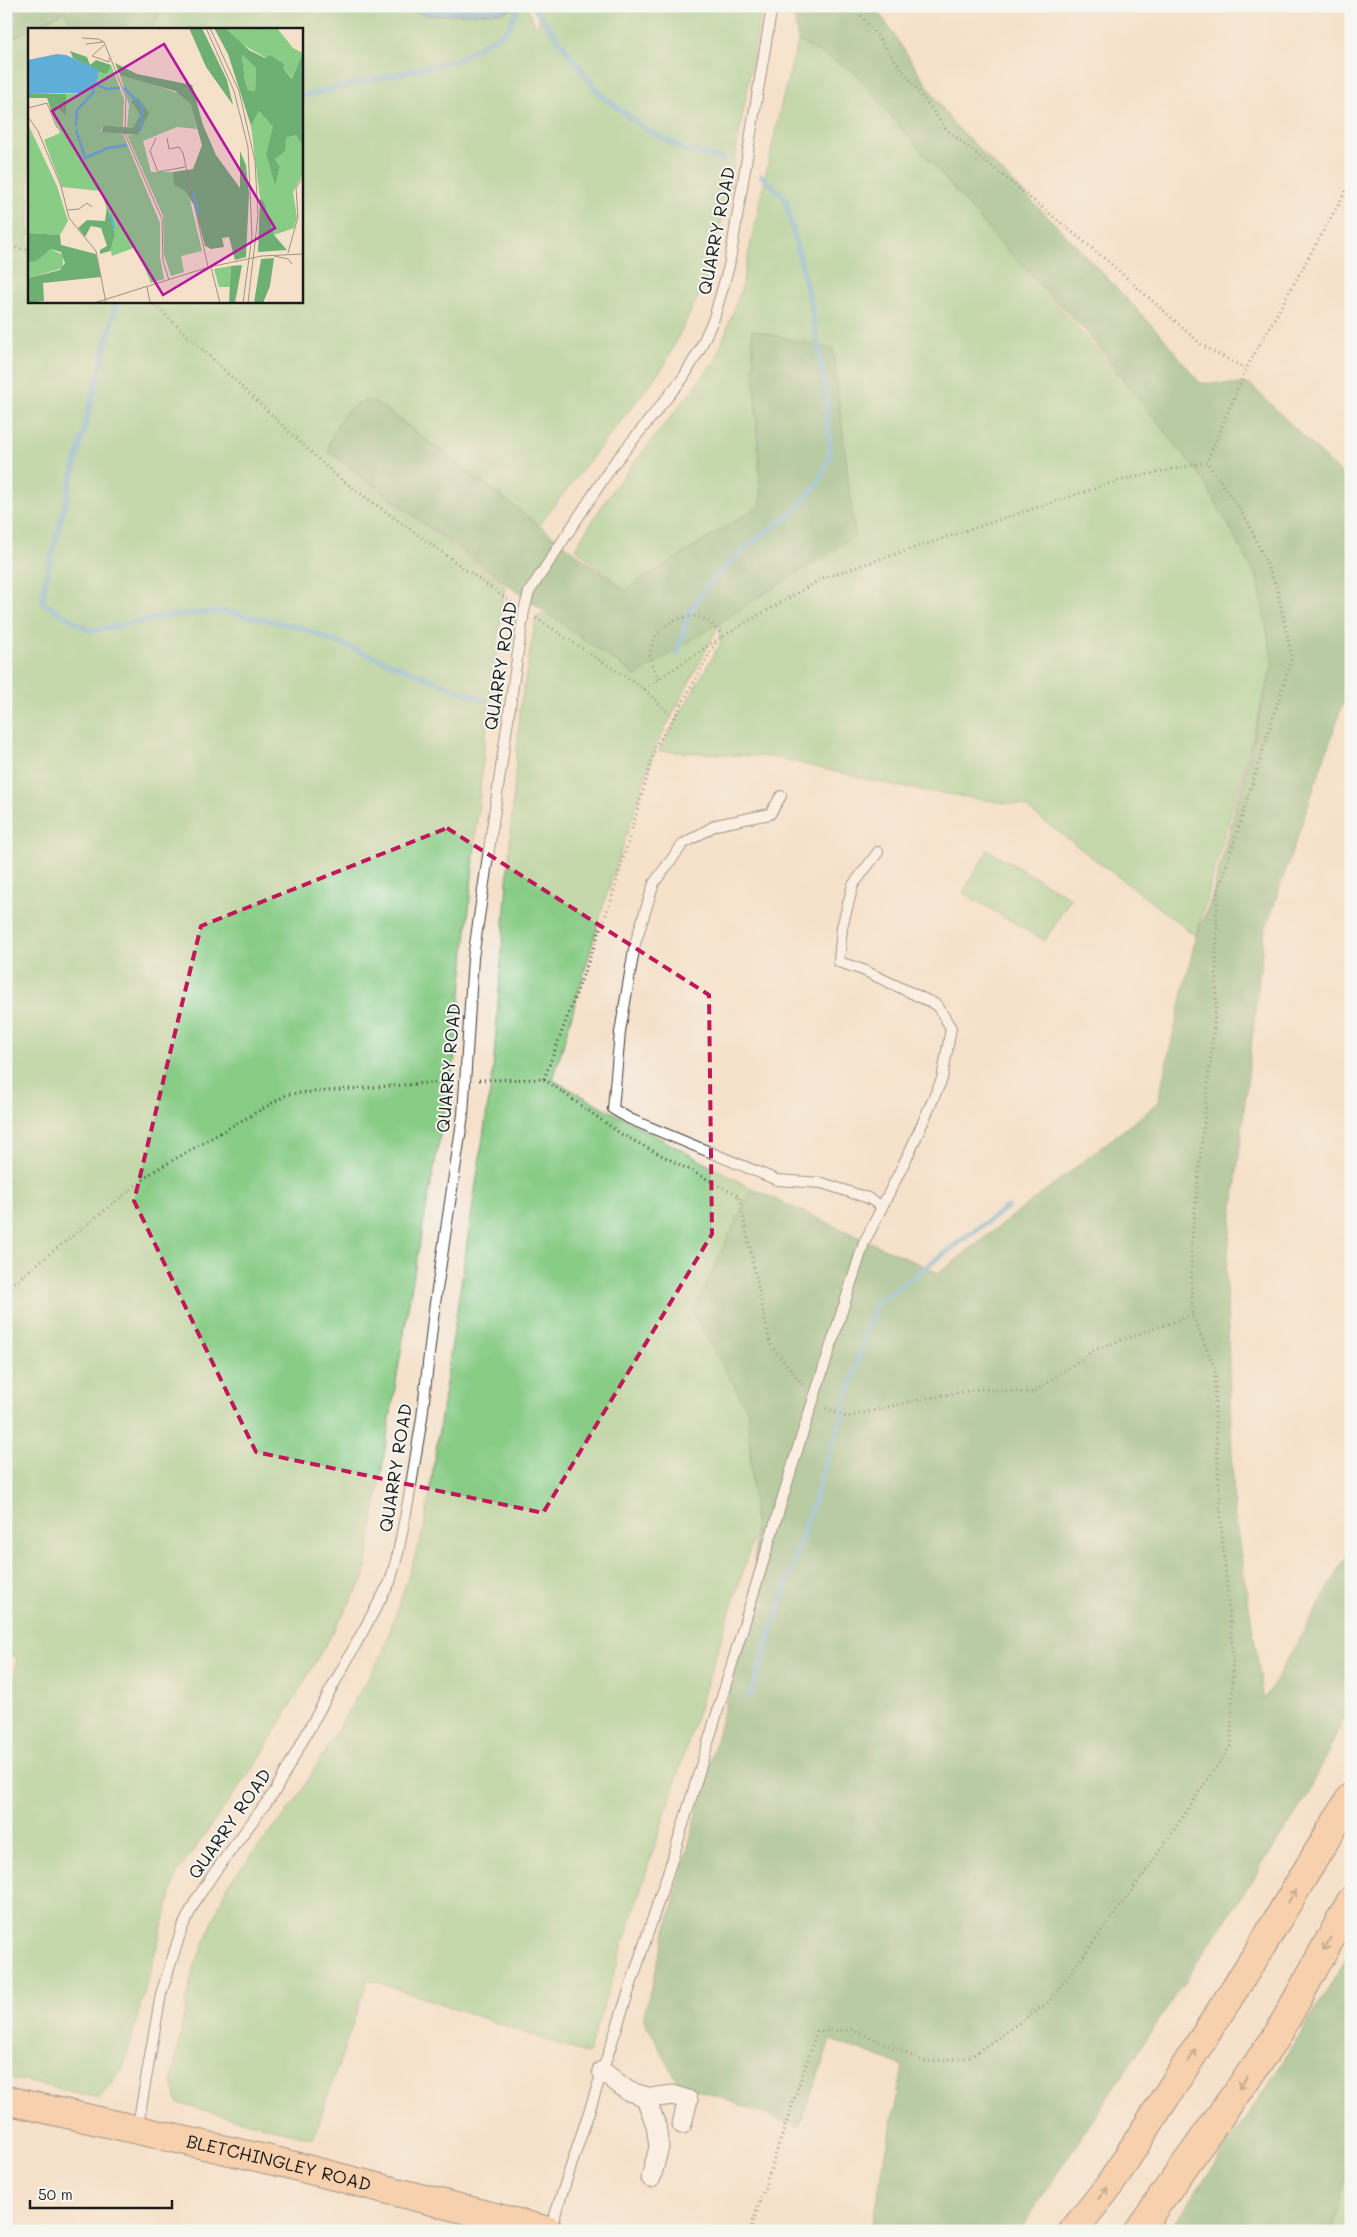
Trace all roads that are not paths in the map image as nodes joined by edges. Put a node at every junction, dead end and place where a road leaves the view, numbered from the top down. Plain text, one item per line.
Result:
1 (772, 6) edge
2 (781, 796) dead end
3 (878, 852) dead end
4 (882, 1206) junction
5 (1351, 1797) edge
6 (1351, 1901) edge
7 (602, 2071) junction
8 (645, 2096) junction
9 (6, 2100) edge
10 (682, 2124) dead end
11 (136, 2131) junction
12 (651, 2178) dead end
13 (549, 2231) edge
14 (1073, 2231) edge
15 (1138, 2231) edge

1 - 11 lane, QUARRY ROAD
2 - 4 lane
3 - 4 lane
4 - 7 lane
14 -> 5 main road
6 -> 15 main road
7 - 8 street
7 - 13 lane
8 - 10 street
8 - 12 street
9 - 11 main road, BLETCHINGLEY ROAD
11 - 13 main road, BLETCHINGLEY ROAD

